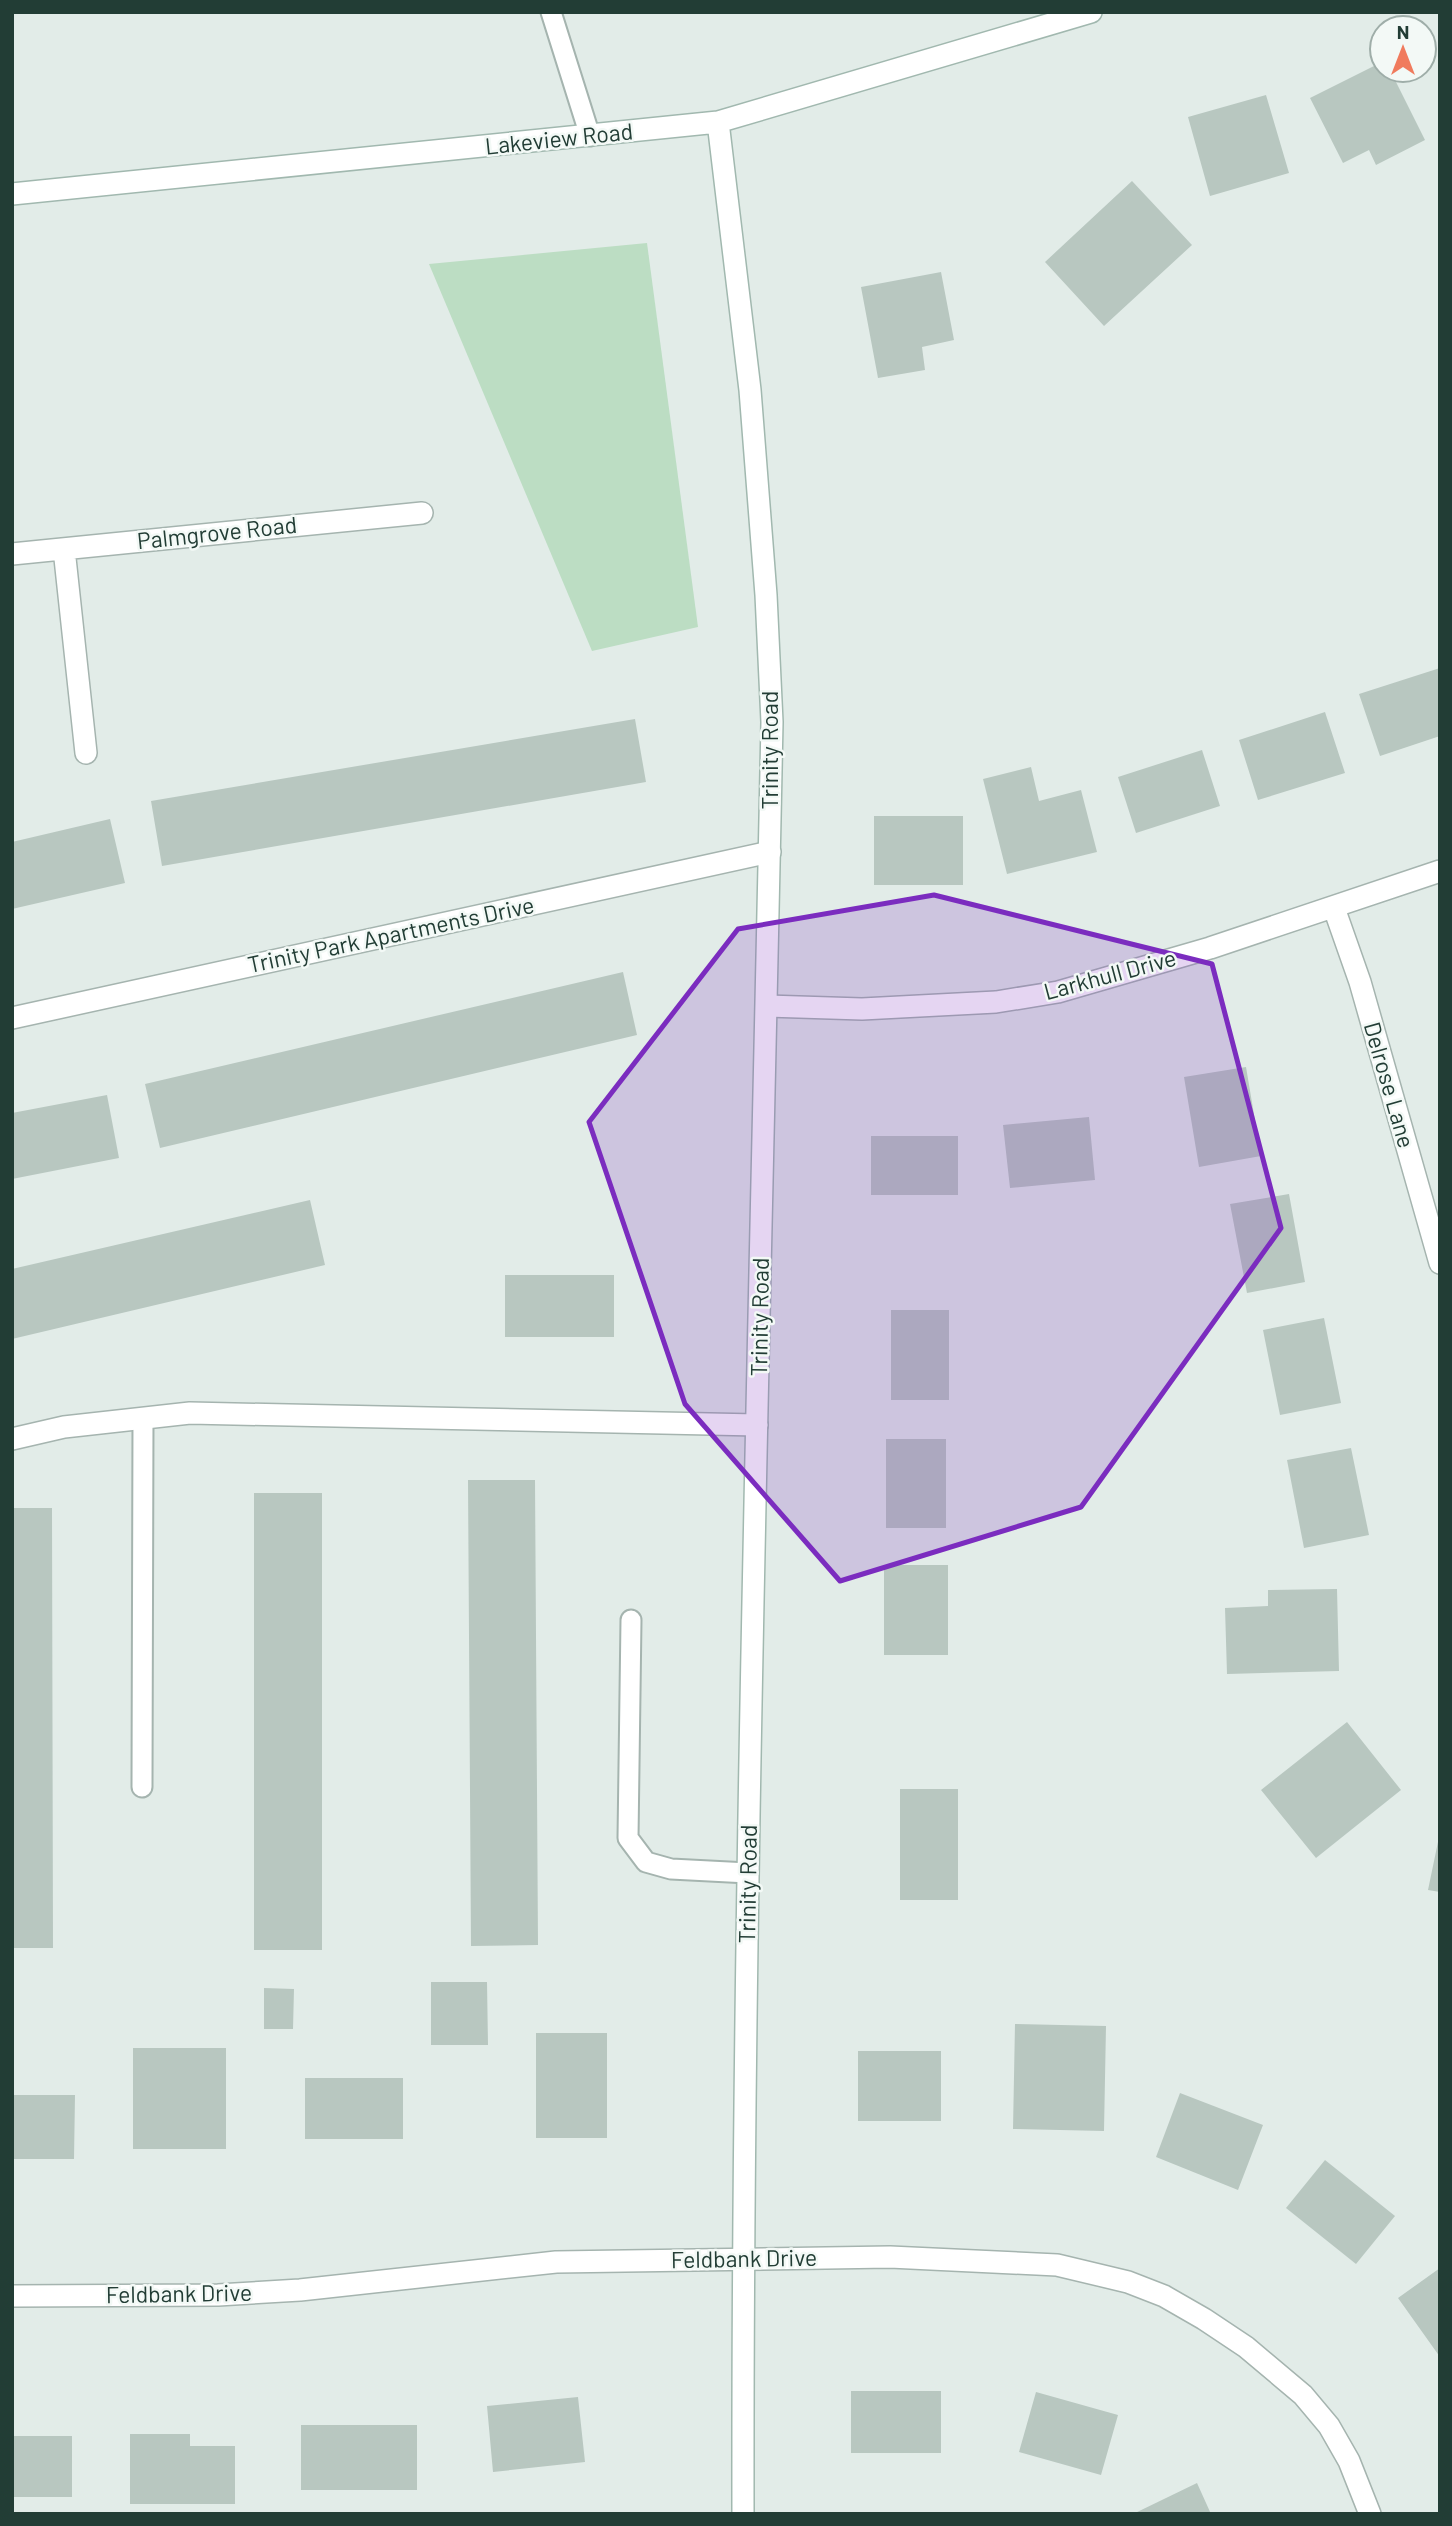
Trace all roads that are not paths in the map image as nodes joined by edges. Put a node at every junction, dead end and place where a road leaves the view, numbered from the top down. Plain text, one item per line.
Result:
1 (551, 12) edge
2 (1091, 12) edge
3 (718, 122) junction
4 (590, 136) junction
5 (12, 194) edge
6 (422, 513) dead end
7 (64, 548) junction
8 (12, 554) edge
9 (86, 753) dead end
10 (770, 852) junction
11 (1440, 872) edge
12 (1334, 908) junction
13 (767, 1006) junction
14 (12, 1018) edge
15 (1440, 1263) edge
16 (143, 1419) junction
17 (757, 1425) junction
18 (12, 1439) edge
19 (631, 1620) dead end
20 (142, 1787) dead end
21 (748, 1872) junction
22 (743, 2258) junction
23 (12, 2296) edge
24 (743, 2514) edge
25 (1370, 2514) edge

1 - 4 lane
2 - 3 street, Lakeview Road
3 - 4 street, Lakeview Road
3 - 10 street, Trinity Road
4 - 5 street, Lakeview Road
6 - 7 street, Palmgrove Road
7 - 8 street, Palmgrove Road
7 - 9 street
10 - 13 street, Trinity Road
10 - 14 street, Trinity Park Apartments Drive
11 - 12 street, Larkhull Drive
12 - 13 street, Larkhull Drive
12 - 15 street, Delrose Lane
13 - 17 street, Trinity Road
16 - 17 street
16 - 18 street
16 - 20 lane
17 - 21 street, Trinity Road
19 - 21 lane
21 - 22 street, Trinity Road
22 - 23 street, Feldbank Drive
22 - 24 street, Trinity Road
22 - 25 street, Feldbank Drive

